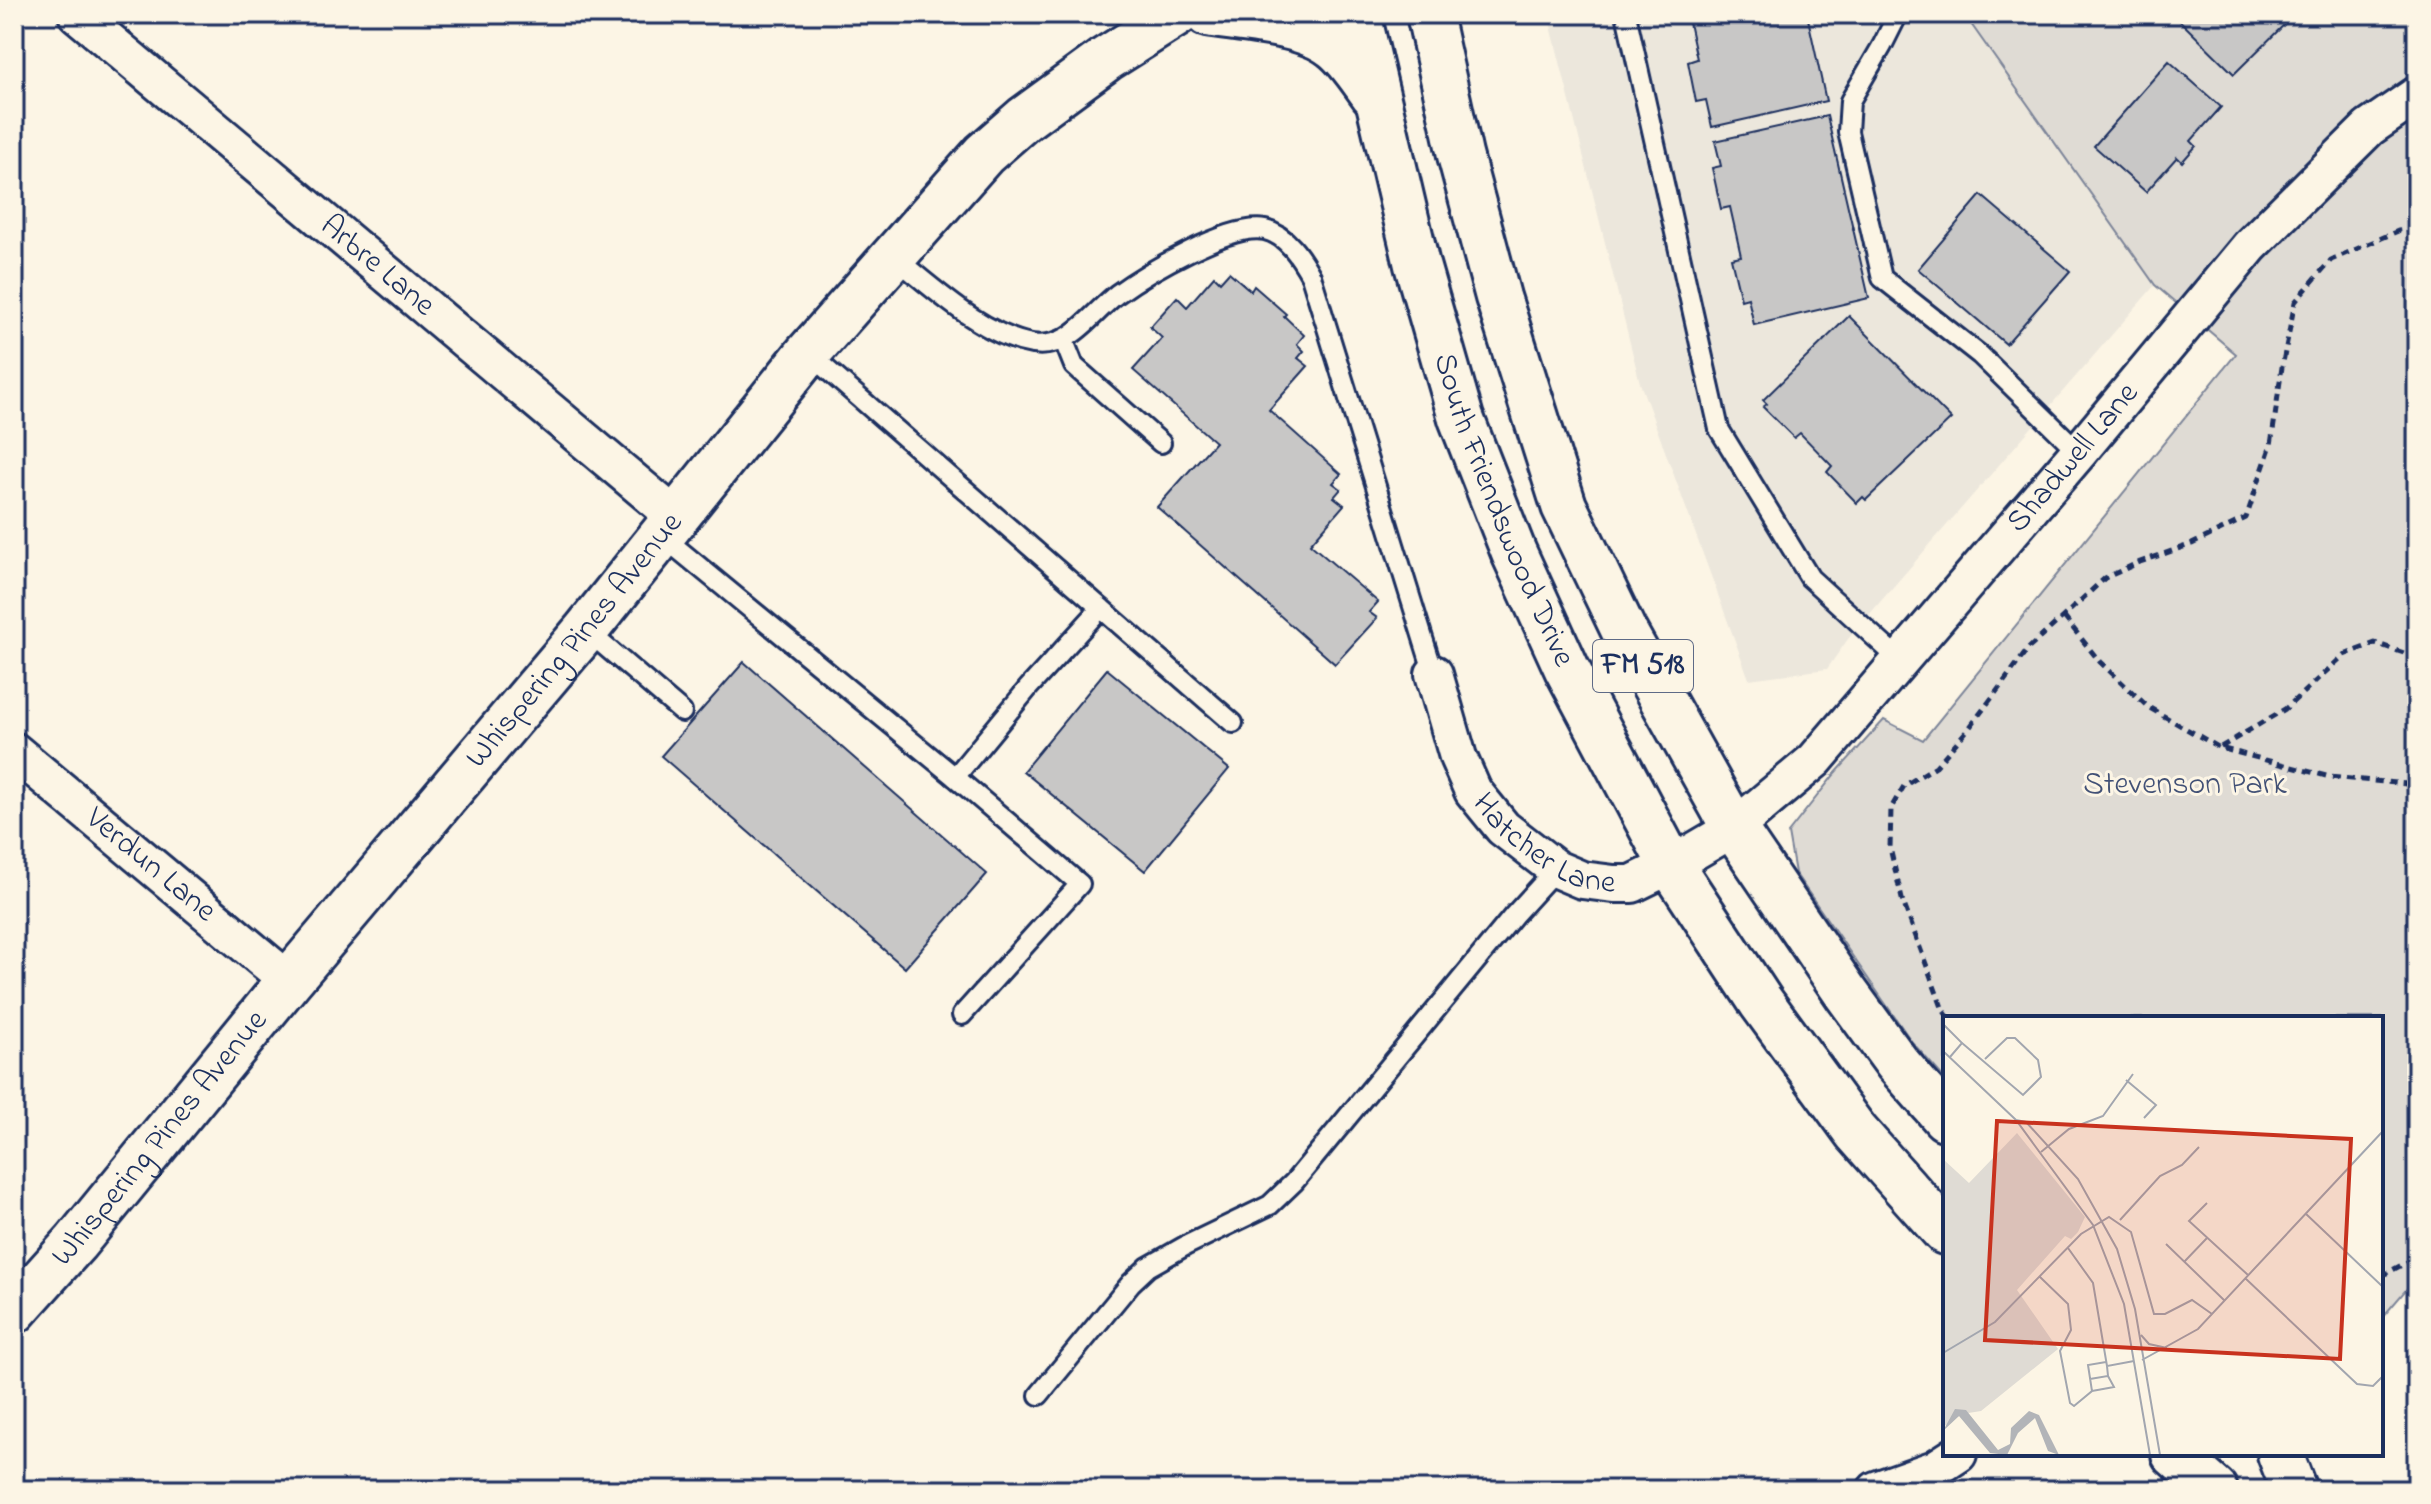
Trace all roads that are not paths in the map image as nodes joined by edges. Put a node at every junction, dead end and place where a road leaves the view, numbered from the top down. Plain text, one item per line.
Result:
1 (77, 14) edge
2 (1177, 14) edge
3 (1207, 14) edge
4 (1358, 14) edge
5 (1429, 14) edge
6 (1626, 14) edge
7 (1898, 14) edge
8 (2417, 95) edge
9 (1377, 100) junction
10 (894, 257) junction
11 (1064, 341) junction
12 (808, 353) junction
13 (1161, 443) dead end
14 (2079, 452) junction
15 (669, 526) junction
16 (1101, 608) junction
17 (586, 630) junction
18 (1901, 661) junction
19 (1434, 674) joint
20 (682, 712) dead end
21 (1233, 723) dead end
22 (14, 751) edge
23 (955, 777) junction
24 (1734, 828) junction
25 (1671, 865) junction
26 (1556, 869) junction
27 (289, 981) junction
28 (962, 1015) dead end
29 (1943, 1116) edge
30 (1943, 1230) edge
31 (14, 1311) edge
32 (1039, 1395) dead end
33 (1955, 1456) edge
34 (2176, 1456) edge
35 (2281, 1456) edge
36 (1876, 1490) edge
37 (2215, 1490) edge
38 (2294, 1490) edge

1 - 15 street, Arbre Lane
2 - 10 main road, Whispering Pines Avenue
3 - 9 main road
4 - 9 main road, South Friendswood Drive / FM 518
5 - 24 main road, South Friendswood Drive / FM 518
6 - 18 lane
7 - 14 lane
8 - 14 street, Shadwell Lane
9 - 25 main road, South Friendswood Drive / FM 518
10 - 11 lane
10 - 12 main road, Whispering Pines Avenue
11 - 13 lane
11 - 19 lane
12 - 15 main road, Whispering Pines Avenue
12 - 16 lane
14 - 18 street, Shadwell Lane
15 - 17 main road, Whispering Pines Avenue
15 - 23 lane
16 - 21 lane
16 - 23 lane
17 - 20 lane
17 - 27 main road, Whispering Pines Avenue
18 - 24 street, Shadwell Lane
19 - 26 street, Hatcher Lane
22 - 27 street, Verdun Lane
23 - 28 lane
24 - 25 street, Hatcher Lane
24 - 29 main road, South Friendswood Drive / FM 518
25 - 26 street, Hatcher Lane
25 - 30 main road, South Friendswood Drive / FM 518
26 - 32 lane
27 - 31 main road, Whispering Pines Avenue
33 - 36 street
34 - 37 main road
35 - 38 main road

